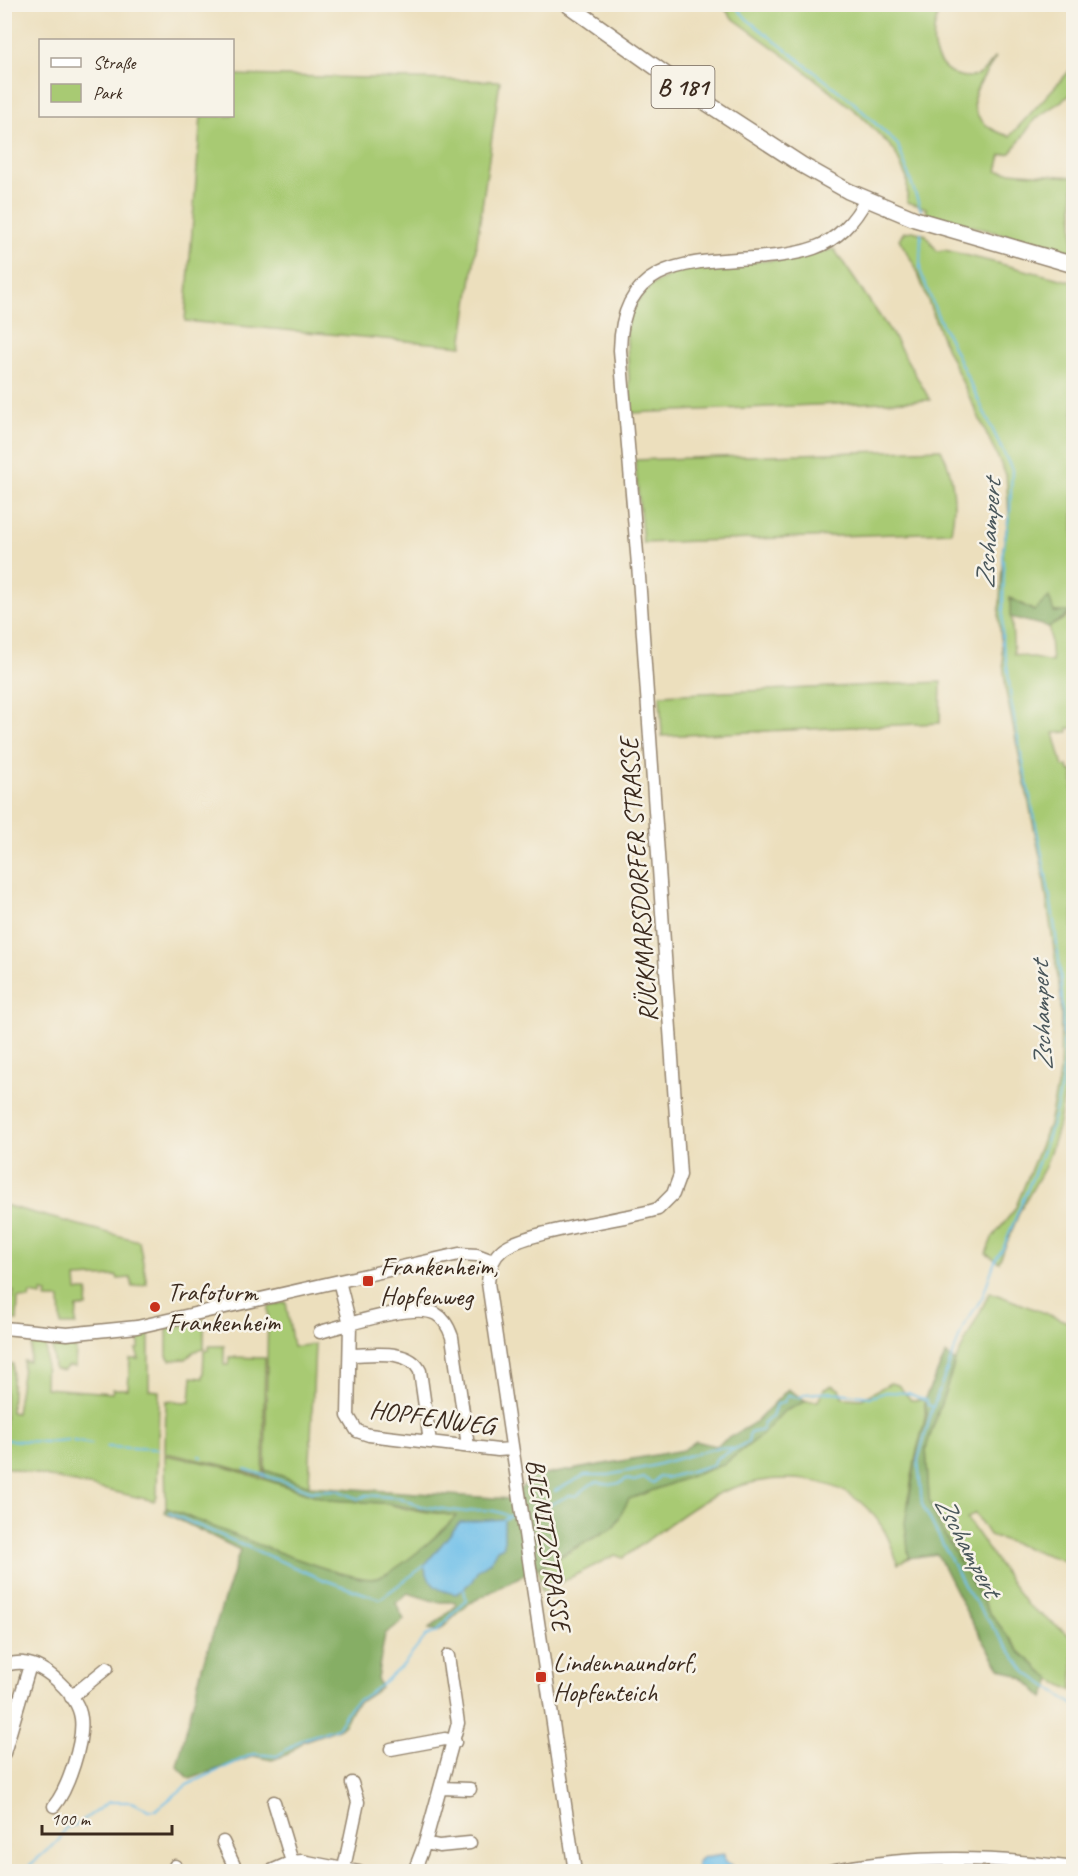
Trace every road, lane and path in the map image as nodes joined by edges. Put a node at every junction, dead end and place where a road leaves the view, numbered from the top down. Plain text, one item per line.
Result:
1 (567, 4) edge
2 (866, 199) junction
3 (1074, 266) edge
4 (492, 1261) junction
5 (339, 1281) junction
6 (350, 1324) junction
7 (4, 1329) edge
8 (320, 1332) dead end
9 (350, 1355) junction
10 (430, 1442) junction
11 (468, 1446) junction
12 (511, 1449) junction
13 (448, 1656) dead end
14 (4, 1665) edge
15 (30, 1665) junction
16 (107, 1668) dead end
17 (71, 1697) junction
18 (455, 1742) junction
19 (391, 1749) dead end
20 (4, 1753) edge
21 (352, 1783) dead end
22 (441, 1788) junction
23 (470, 1789) dead end
24 (274, 1802) dead end
25 (54, 1806) dead end
26 (223, 1842) dead end
27 (425, 1843) junction
28 (470, 1843) dead end
29 (292, 1862) junction
30 (344, 1868) junction
31 (1074, 1869) edge
32 (237, 1872) edge
33 (269, 1872) edge
34 (359, 1872) edge
35 (414, 1872) edge
36 (575, 1872) edge
37 (825, 1872) edge

1 - 2 main road, B 181
2 - 3 main road, B 181
2 - 4 street, RÜCKMARSDORFER STRASSE
4 - 5 street
4 - 12 street, BIENITZSTRASSE
5 - 6 street, HOPFENWEG
5 - 7 street
6 - 8 street
6 - 9 street, HOPFENWEG
6 - 11 street
9 - 10 street
9 - 10 street, HOPFENWEG
10 - 11 street, HOPFENWEG
11 - 12 street, HOPFENWEG
12 - 36 street, BIENITZSTRASSE
13 - 18 street
14 - 15 street
15 - 17 street
15 - 20 street
16 - 17 street
17 - 25 street
18 - 19 street
18 - 22 street
21 - 30 street
22 - 23 street
22 - 27 street
24 - 29 street
26 - 32 street
27 - 28 street
27 - 35 street
29 - 30 street
29 - 33 street
30 - 34 street
31 - 37 street

